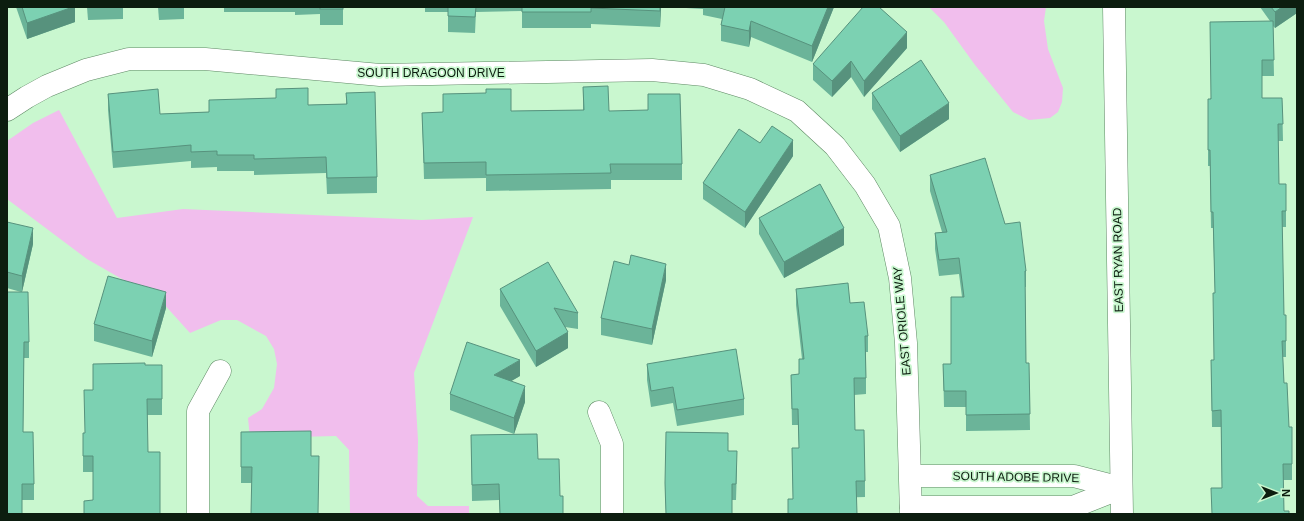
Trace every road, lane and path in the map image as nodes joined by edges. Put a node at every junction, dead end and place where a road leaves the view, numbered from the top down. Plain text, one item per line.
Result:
1 (1114, 7) edge
2 (11, 107) edge
3 (835, 146) joint
4 (220, 371) dead end
5 (599, 412) dead end
6 (911, 476) junction
7 (1122, 488) junction
8 (911, 511) edge
9 (198, 514) edge
10 (612, 514) edge
11 (1122, 514) edge

1 - 7 street, EAST RYAN ROAD
2 - 3 street, SOUTH DRAGOON DRIVE
3 - 6 street, EAST ORIOLE WAY
4 - 9 street
5 - 10 street
6 - 7 street, SOUTH ADOBE DRIVE
6 - 8 street, EAST ORIOLE WAY
7 - 8 street, SOUTH ADOBE DRIVE
7 - 11 street, EAST RYAN ROAD

